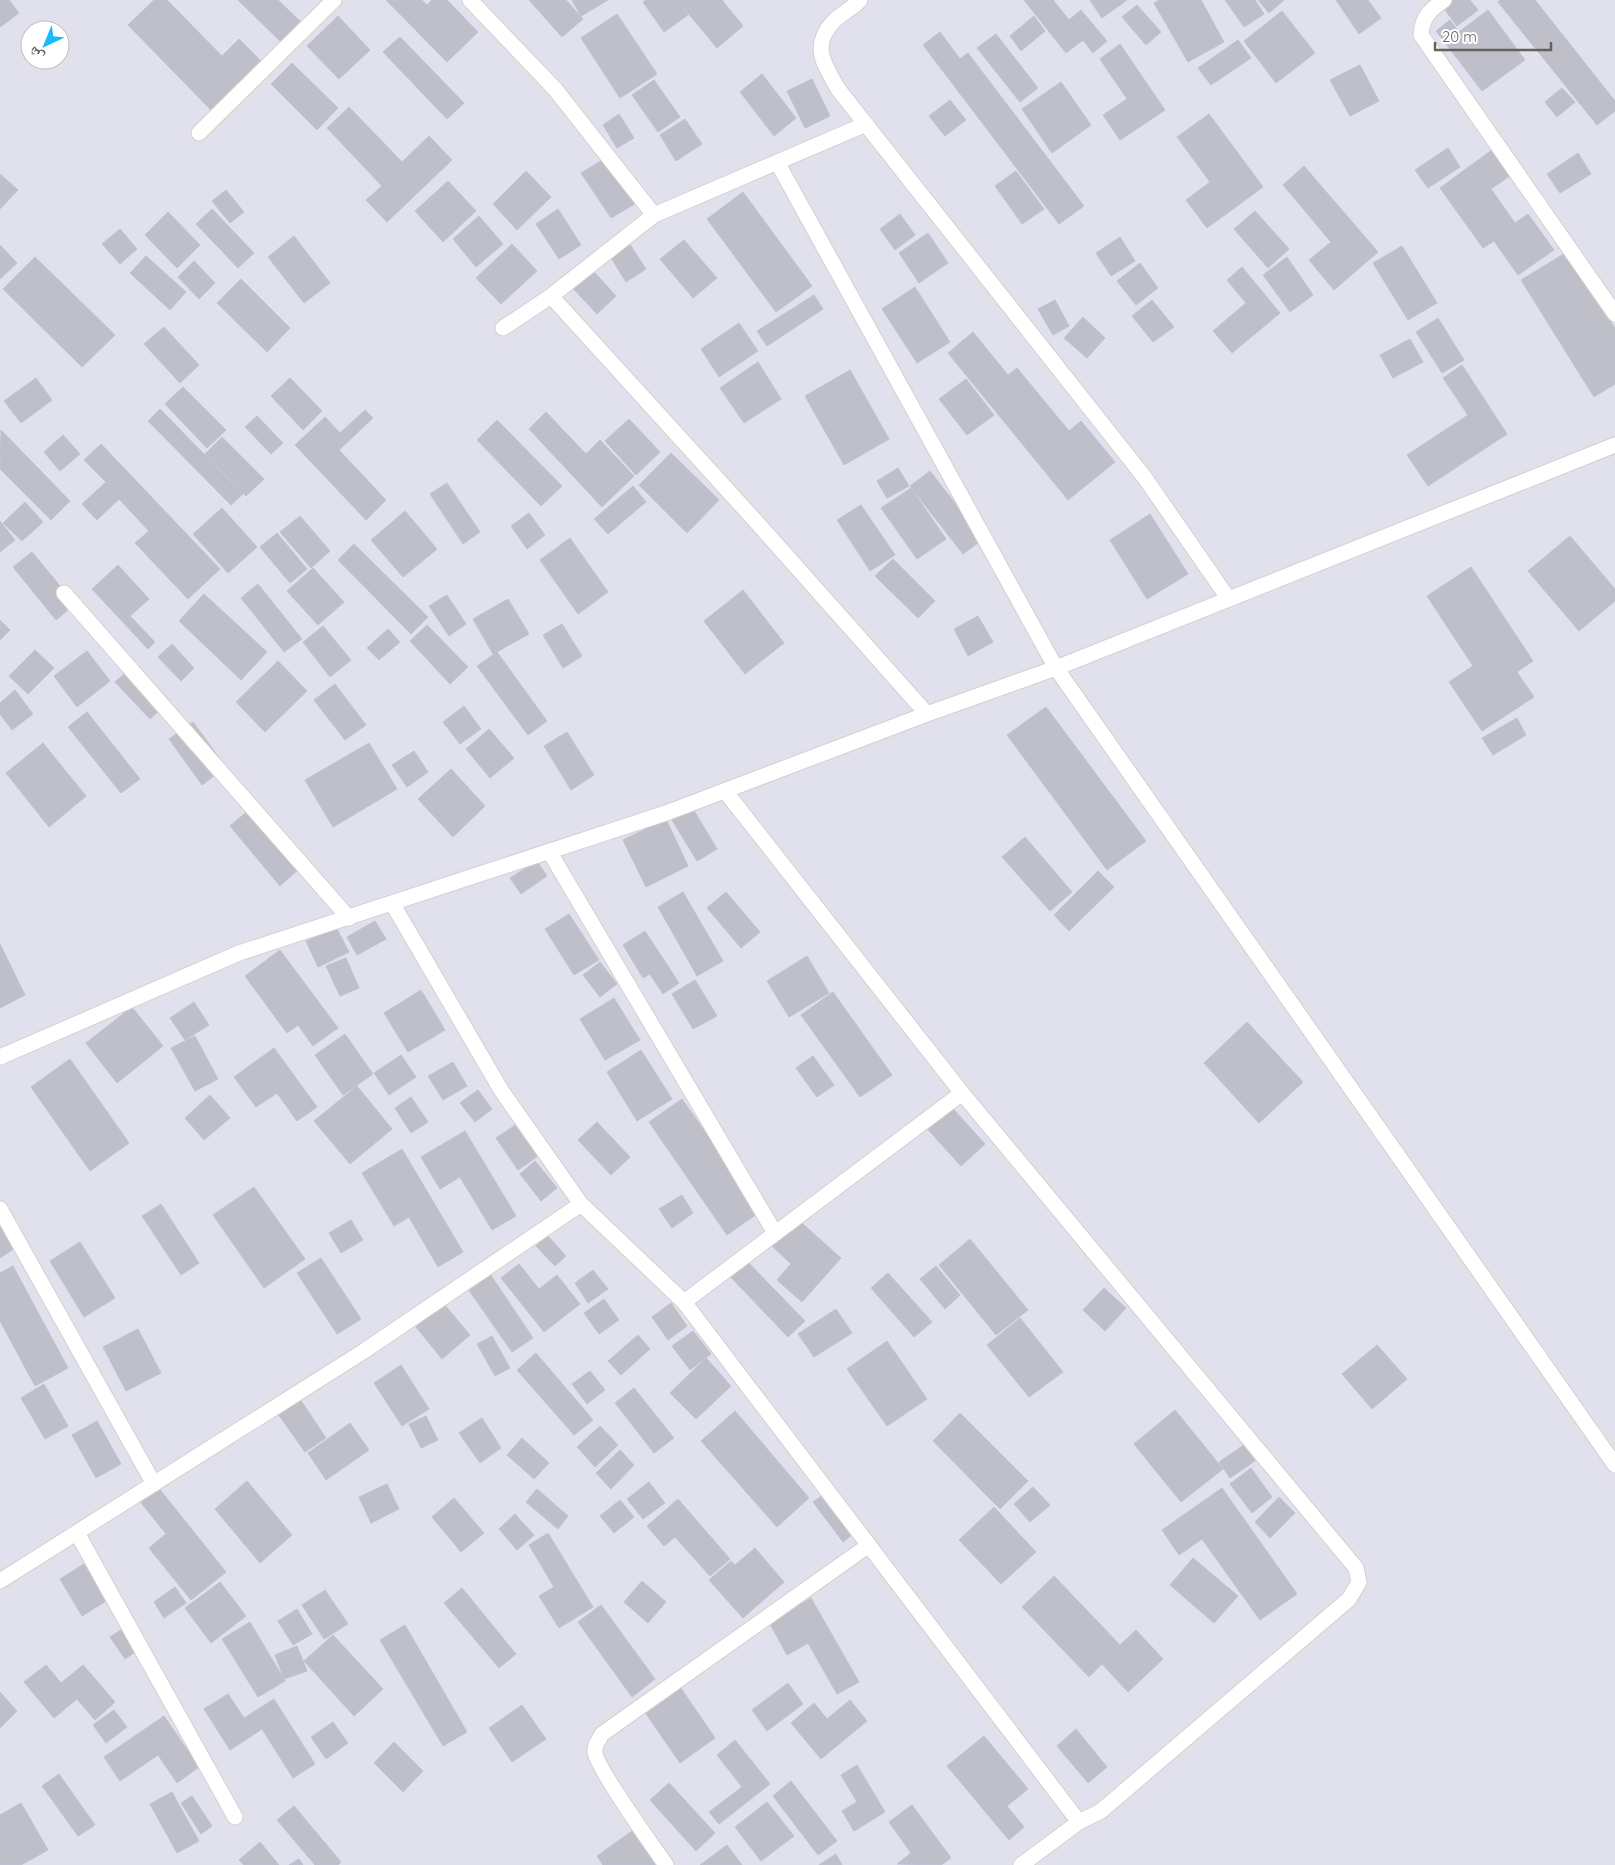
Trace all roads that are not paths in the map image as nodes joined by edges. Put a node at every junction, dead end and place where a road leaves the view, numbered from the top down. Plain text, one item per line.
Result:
1 (334, 0) edge
2 (470, 0) edge
3 (860, 0) edge
4 (1444, 0) edge
5 (866, 124) junction
6 (200, 133) dead end
7 (776, 162) junction
8 (654, 216) junction
9 (551, 296) junction
10 (1615, 314) edge
11 (503, 328) dead end
12 (1615, 445) edge
13 (64, 593) dead end
14 (1228, 598) junction
15 (1056, 668) junction
16 (927, 714) junction
17 (725, 791) junction
18 (549, 851) junction
19 (392, 903) junction
20 (349, 918) junction
21 (0, 1057) edge
22 (962, 1093) junction
23 (581, 1204) junction
24 (0, 1209) edge
25 (775, 1233) junction
26 (684, 1302) junction
27 (1615, 1465) edge
28 (154, 1484) junction
29 (78, 1533) junction
30 (869, 1545) junction
31 (3, 1574) edge
32 (235, 1817) dead end
33 (1079, 1822) junction
34 (666, 1865) edge
35 (1021, 1865) edge

1 - 6 street
2 - 8 street
3 - 5 street
4 - 10 street
5 - 7 street
5 - 14 street
7 - 8 street
7 - 15 street
8 - 9 street
9 - 11 street
9 - 16 street
12 - 14 street
13 - 20 street
14 - 15 street
15 - 16 street
15 - 27 street
16 - 17 street
17 - 18 street
17 - 22 street
18 - 19 street
18 - 25 street
19 - 20 street
19 - 23 street
20 - 21 street
22 - 25 street
22 - 33 street
23 - 26 street
23 - 28 street
24 - 28 street
25 - 26 street
26 - 30 street
28 - 29 street
29 - 31 street
29 - 32 street
30 - 33 street
30 - 34 street
33 - 35 street

